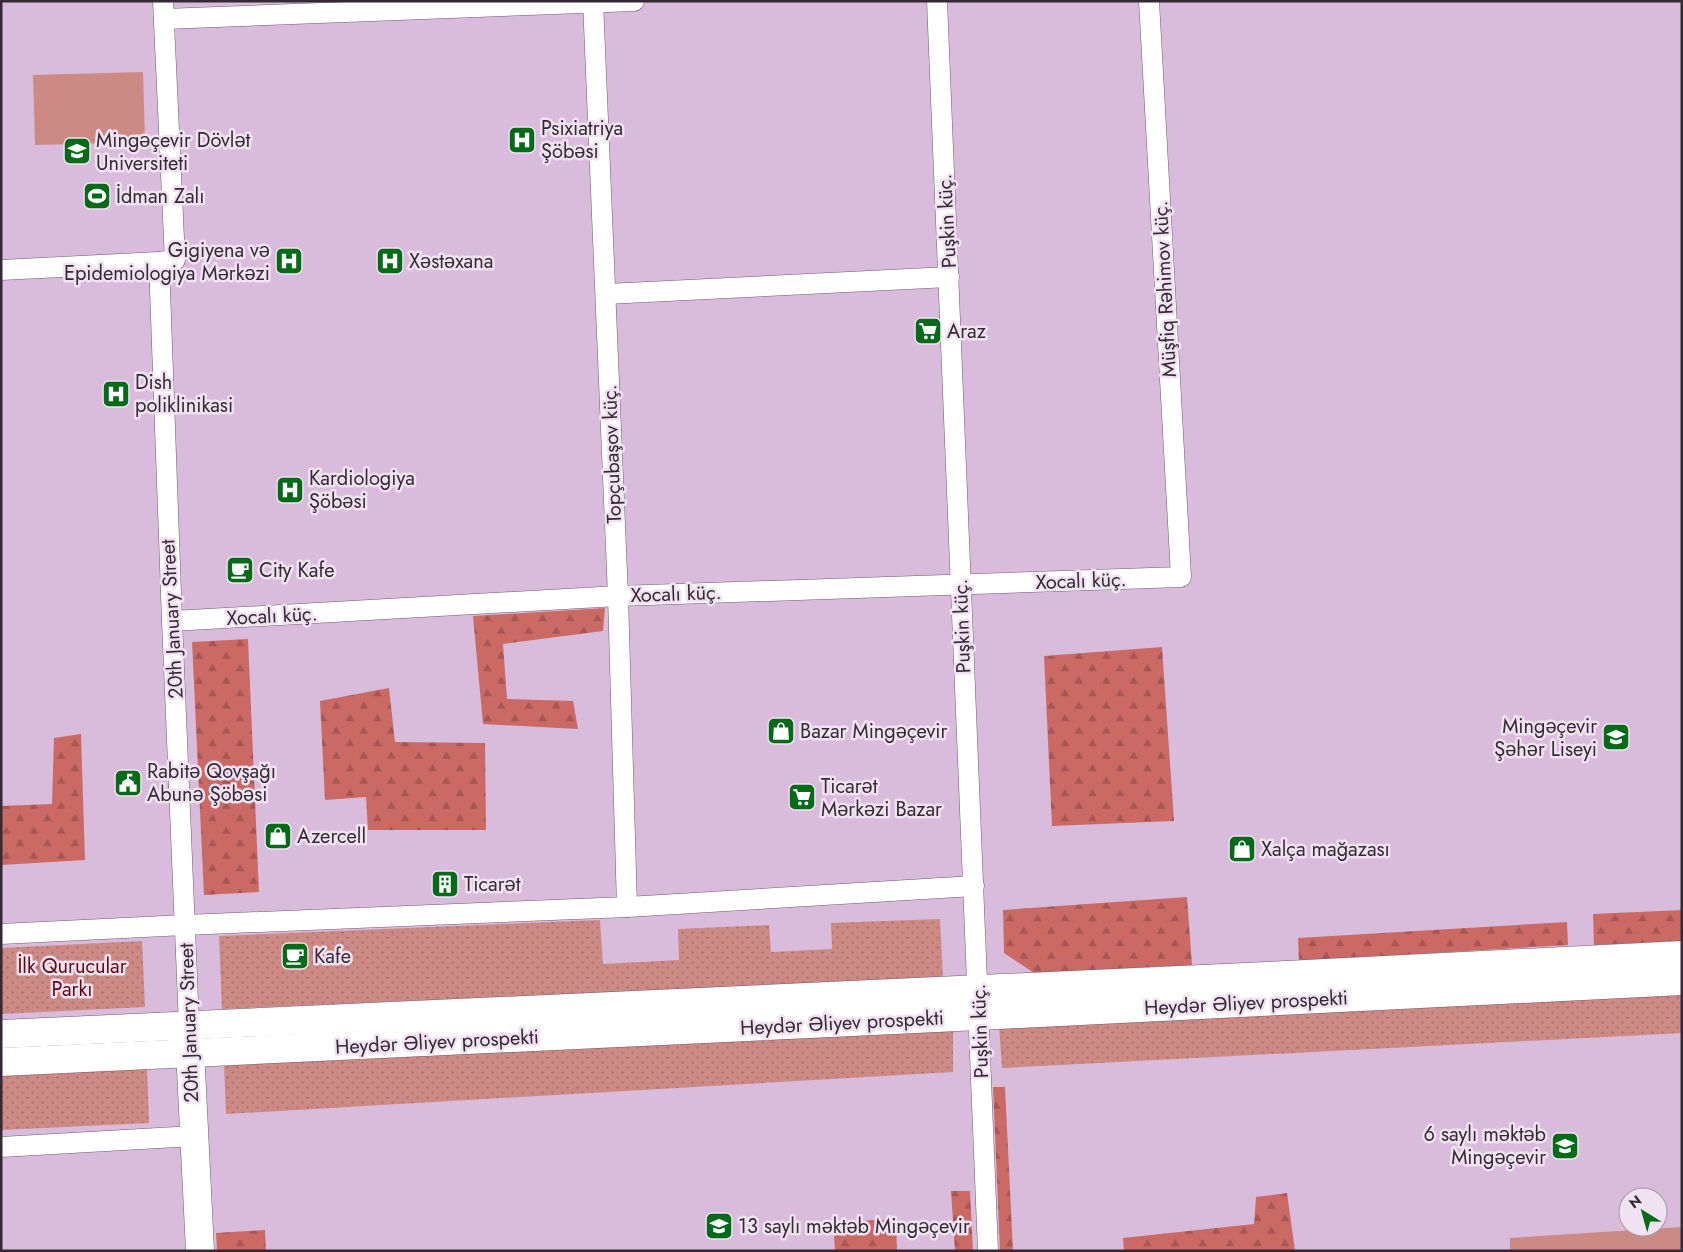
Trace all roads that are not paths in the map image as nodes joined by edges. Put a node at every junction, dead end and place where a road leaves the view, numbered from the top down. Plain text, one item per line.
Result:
1 (634, 1) edge
2 (937, 1) edge
3 (1150, 1) edge
4 (593, 2) edge
5 (321, 8) edge
6 (163, 10) edge
7 (159, 262) junction
8 (1, 270) edge
9 (949, 277) junction
10 (606, 294) junction
11 (1181, 577) joint
12 (960, 585) junction
13 (618, 596) junction
14 (172, 621) junction
15 (974, 886) junction
16 (627, 907) junction
17 (185, 925) junction
18 (1, 934) edge
19 (1682, 956) edge
20 (1682, 981) edge
21 (978, 990) junction
22 (979, 1016) junction
23 (189, 1025) junction
24 (1, 1034) edge
25 (190, 1053) junction
26 (1, 1062) edge
27 (194, 1136) junction
28 (1, 1147) edge
29 (200, 1251) edge
30 (988, 1251) edge

1 - 4 street
2 - 9 street, Puşkin küç.
3 - 11 street, Müşfiq Rəhimov küç.
4 - 5 street
4 - 10 street, Topçubaşov küç.
5 - 6 street
6 - 7 street
7 - 8 street
7 - 14 street, 20th January Street
9 - 10 street
9 - 12 street, Puşkin küç.
10 - 13 street, Topçubaşov küç.
11 - 12 street, Xocalı küç.
12 - 13 street, Xocalı küç.
12 - 15 street, Puşkin küç.
13 - 14 street, Xocalı küç.
13 - 16 street, Topçubaşov küç.
14 - 17 street, 20th January Street
15 - 16 street
15 - 21 street, Puşkin küç.
16 - 17 street
17 - 18 street
17 - 23 street, 20th January Street
19 - 21 main road, Heydər Əliyev prospekti
20 - 22 main road, Heydər Əliyev prospekti
21 - 22 street, Puşkin küç.
21 - 23 main road, Heydər Əliyev prospekti
22 - 25 main road, Heydər Əliyev prospekti
22 - 30 street, Puşkin küç.
23 - 24 main road, Heydər Əliyev prospekti
23 - 25 main road, 20th January Street
25 - 26 main road, Heydər Əliyev prospekti
25 - 27 main road, 20th January Street
27 - 28 street
27 - 29 main road, 20th January Street

